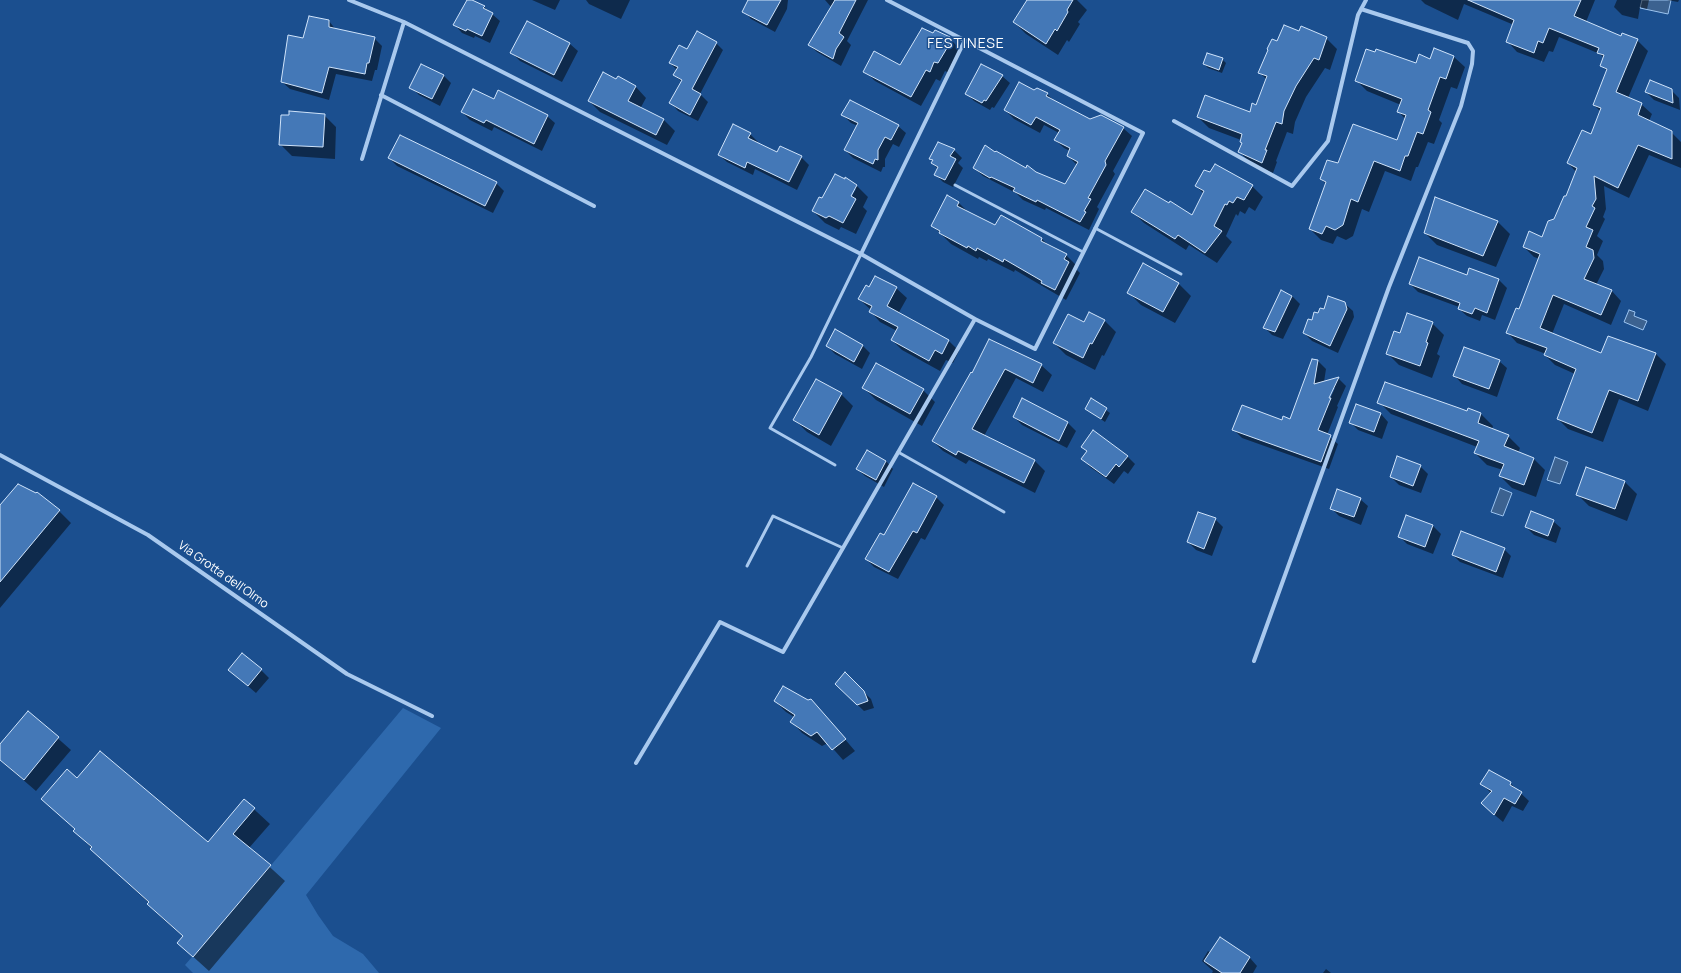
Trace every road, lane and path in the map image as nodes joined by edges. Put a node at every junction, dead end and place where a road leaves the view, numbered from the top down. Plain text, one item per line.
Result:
1 (349, 0) edge
2 (887, 0) edge
3 (1366, 0) edge
4 (1361, 9) junction
5 (404, 22) junction
6 (964, 40) junction
7 (381, 96) junction
8 (1174, 121) dead end
9 (362, 159) dead end
10 (955, 185) dead end
11 (594, 206) dead end
12 (1095, 228) junction
13 (1083, 252) junction
14 (861, 254) junction
15 (1182, 274) dead end
16 (975, 319) junction
17 (898, 452) junction
18 (0, 455) edge
19 (835, 465) dead end
20 (1004, 512) dead end
21 (843, 548) junction
22 (747, 566) dead end
23 (1254, 661) dead end
24 (432, 716) dead end
25 (636, 763) dead end

1 - 5 street
2 - 6 street
3 - 4 street
4 - 8 street
4 - 23 street
5 - 7 street
5 - 14 street
6 - 12 street
6 - 14 street
7 - 9 street
7 - 11 street
10 - 13 lane
12 - 13 street
12 - 15 lane
13 - 16 street
14 - 16 street
14 - 19 lane
16 - 17 street
17 - 20 lane
17 - 21 street
18 - 24 street, Via Grotta dell'Olmo
21 - 22 lane
21 - 25 street

